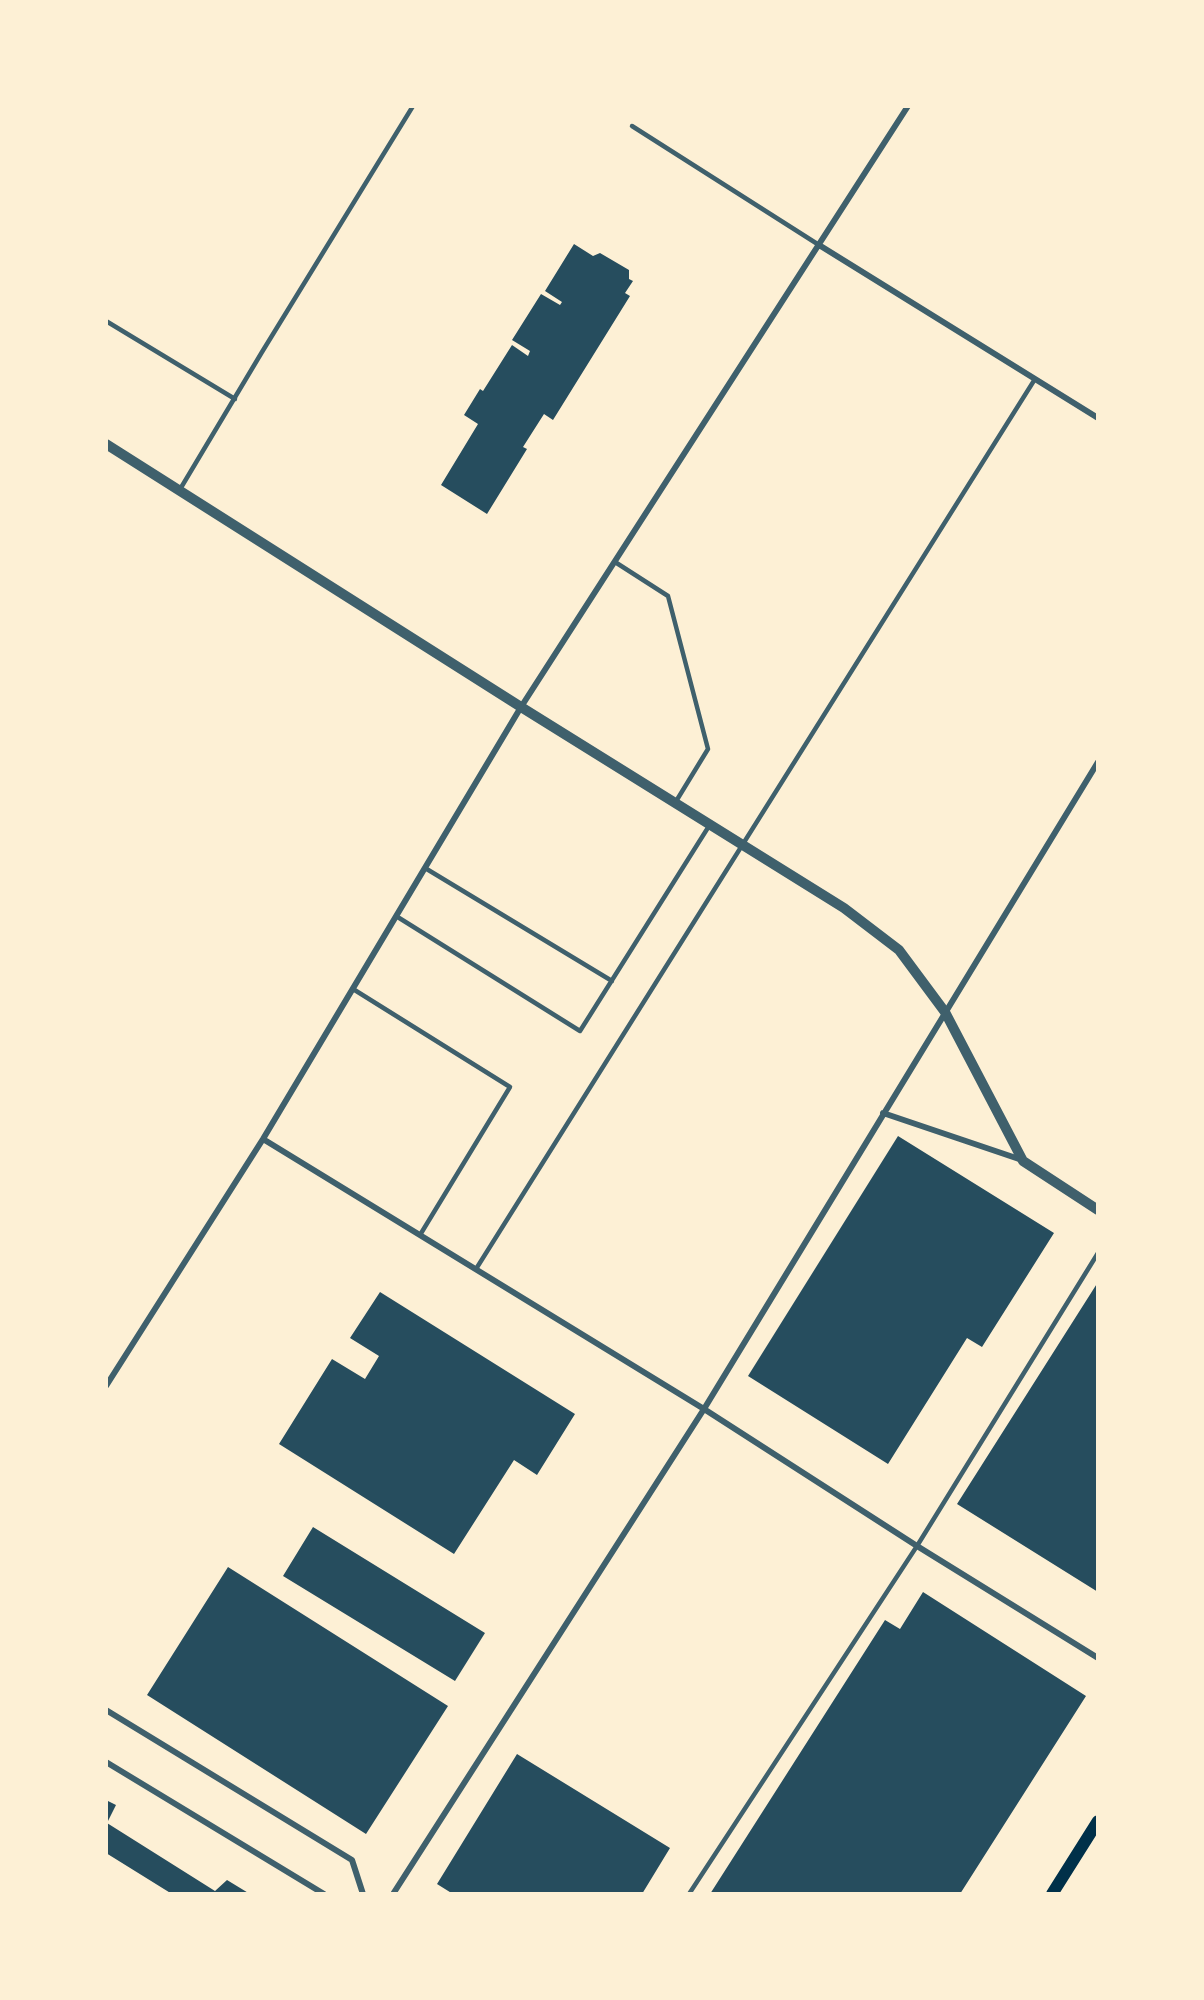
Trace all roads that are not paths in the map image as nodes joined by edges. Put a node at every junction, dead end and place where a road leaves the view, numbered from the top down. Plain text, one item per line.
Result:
1 (413, 106) edge
2 (908, 106) edge
3 (632, 126) dead end
4 (819, 245) junction
5 (106, 321) edge
6 (1035, 379) junction
7 (235, 399) junction
8 (1098, 418) edge
9 (106, 444) edge
10 (179, 491) junction
11 (615, 562) junction
12 (521, 708) junction
13 (1098, 762) edge
14 (675, 803) junction
15 (710, 825) junction
16 (743, 845) junction
17 (425, 868) junction
18 (396, 916) junction
19 (612, 981) junction
20 (353, 989) junction
21 (945, 1012) junction
22 (884, 1113) junction
23 (263, 1139) junction
24 (1023, 1161) junction
25 (1098, 1210) edge
26 (420, 1234) junction
27 (1098, 1253) edge
28 (476, 1269) junction
29 (106, 1386) edge
30 (704, 1408) junction
31 (917, 1546) junction
32 (1098, 1658) edge
33 (106, 1710) edge
34 (106, 1762) edge
35 (1098, 1821) edge
36 (324, 1893) edge
37 (363, 1893) edge
38 (393, 1893) edge
39 (689, 1893) edge
40 (1052, 1893) edge

1 - 7 lane
2 - 4 street
3 - 4 lane
4 - 6 street
4 - 11 street
5 - 7 lane
6 - 8 street
6 - 16 lane
7 - 10 lane
9 - 10 street
10 - 12 street
11 - 12 street
11 - 14 lane
12 - 14 street
12 - 17 street
13 - 21 street
14 - 15 street
15 - 16 street
15 - 19 lane
16 - 21 street
16 - 28 lane
17 - 18 street
17 - 19 lane
18 - 19 lane
18 - 20 street
20 - 23 street
20 - 26 lane
21 - 22 street
21 - 24 street
22 - 24 street
22 - 30 street
23 - 26 street
23 - 29 street
24 - 25 street
26 - 28 street
27 - 31 lane
28 - 30 street
30 - 31 street
30 - 38 street
31 - 32 street
31 - 39 lane
33 - 37 street
34 - 36 street
35 - 40 main road

